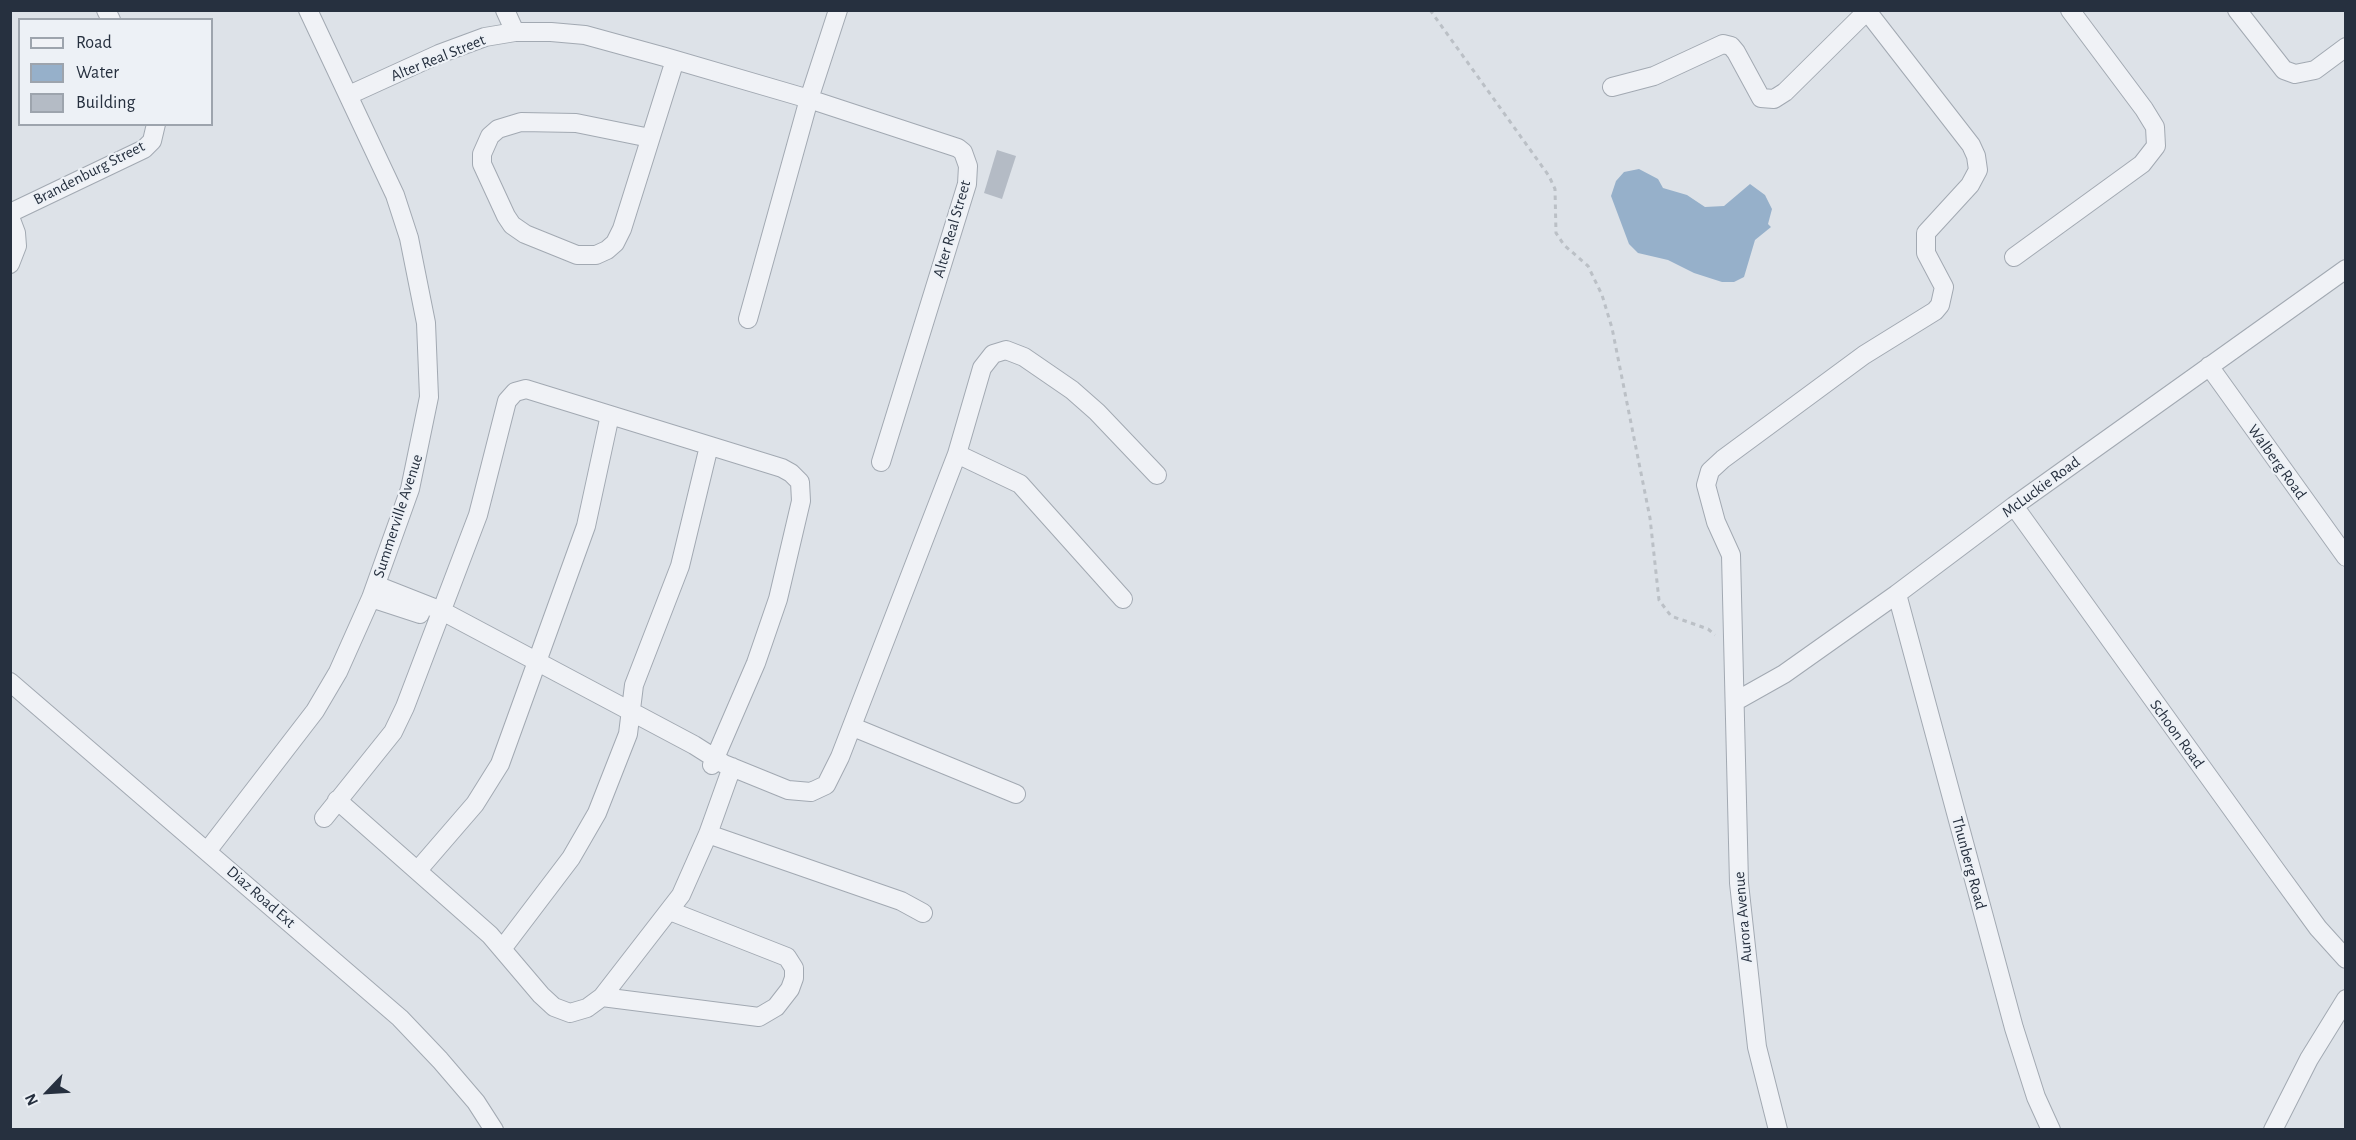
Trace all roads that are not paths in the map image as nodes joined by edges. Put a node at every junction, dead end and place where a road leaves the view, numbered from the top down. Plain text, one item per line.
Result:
1 (308, 10) edge
2 (505, 10) edge
3 (838, 10) edge
4 (2070, 10) edge
5 (2237, 10) edge
6 (1868, 11) edge
7 (514, 32) junction
8 (2346, 47) edge
9 (675, 60) junction
10 (1612, 87) dead end
11 (349, 95) junction
12 (809, 99) junction
13 (156, 126) edge
14 (650, 138) junction
15 (10, 215) edge
16 (2014, 257) dead end
17 (10, 264) edge
18 (2346, 269) edge
19 (748, 319) dead end
20 (2209, 366) junction
21 (610, 416) junction
22 (709, 446) junction
23 (957, 454) junction
24 (881, 462) dead end
25 (1157, 475) dead end
26 (2014, 506) junction
27 (2346, 557) edge
28 (373, 592) junction
29 (1897, 594) junction
30 (1123, 599) dead end
31 (440, 616) junction
32 (534, 667) junction
33 (10, 682) edge
34 (1736, 701) junction
35 (631, 718) junction
36 (853, 727) junction
37 (721, 763) junction
38 (1016, 794) dead end
39 (337, 800) junction
40 (324, 818) dead end
41 (708, 834) junction
42 (208, 850) junction
43 (418, 870) junction
44 (670, 910) junction
45 (922, 913) dead end
46 (502, 949) junction
47 (2346, 958) edge
48 (602, 997) junction
49 (2346, 999) edge
50 (494, 1130) edge
51 (1778, 1130) edge
52 (2051, 1130) edge
53 (2273, 1130) edge

1 - 11 street, Summerville Avenue
2 - 7 street
3 - 12 street
4 - 16 street
5 - 8 street
6 - 10 street
6 - 34 street, Aurora Avenue
7 - 9 street, Alter Real Street
7 - 11 street, Alter Real Street
9 - 12 street, Alter Real Street
9 - 14 street
11 - 28 street, Summerville Avenue
12 - 19 street
12 - 24 street, Alter Real Street
13 - 15 street, Brandenburg Street
14 - 14 street
15 - 17 street
18 - 20 street, McLuckie Road
20 - 26 street, McLuckie Road
20 - 27 street, Walberg Road
21 - 22 street
21 - 31 street
21 - 32 street
22 - 35 street
22 - 37 street
23 - 25 street
23 - 30 street
23 - 36 street
26 - 29 street, McLuckie Road
26 - 47 street, Schoon Road
28 - 31 street
28 - 42 street, Summerville Avenue
29 - 34 street, McLuckie Road
29 - 52 street, Thunberg Road
31 - 32 street
31 - 39 street
32 - 35 street
32 - 43 street
33 - 42 street, Diaz Road Ext
34 - 51 street, Aurora Avenue
35 - 37 street
35 - 46 street
36 - 37 street
36 - 38 street
37 - 41 street
39 - 40 street
39 - 43 street
41 - 44 street
41 - 45 street
42 - 50 street, Diaz Road Ext
43 - 46 street
44 - 48 street
44 - 48 street
46 - 48 street
49 - 53 street

